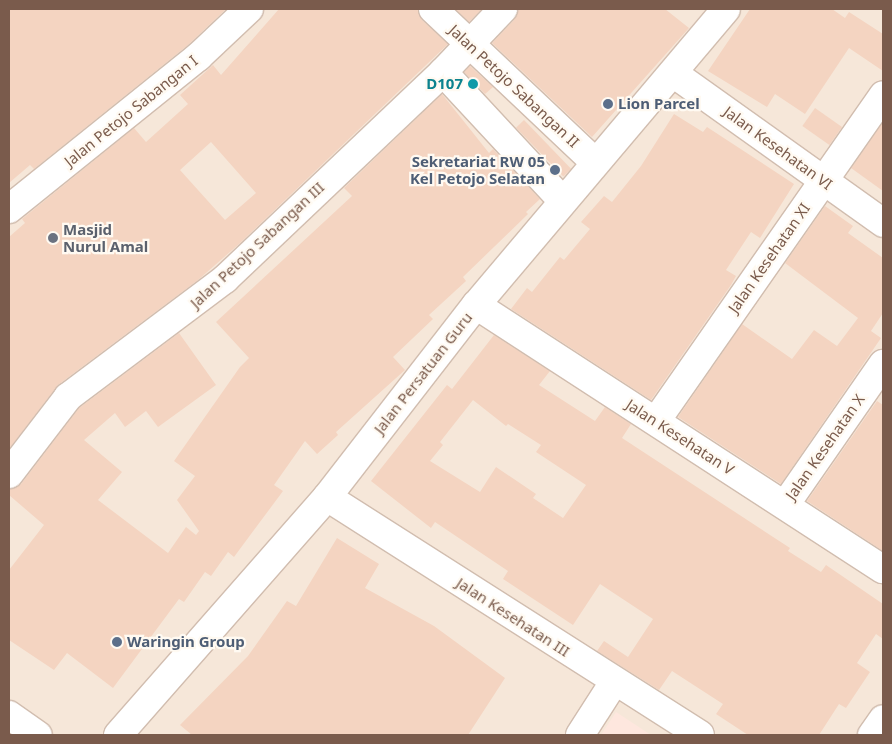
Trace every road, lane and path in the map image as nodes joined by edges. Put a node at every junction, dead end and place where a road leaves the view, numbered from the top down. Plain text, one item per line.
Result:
1 (249, 9) edge
2 (433, 9) edge
3 (503, 9) edge
4 (726, 9) edge
5 (468, 45) junction
6 (443, 72) junction
7 (673, 73) junction
8 (883, 95) edge
9 (595, 162) junction
10 (823, 180) junction
11 (563, 201) junction
12 (9, 210) edge
13 (883, 223) edge
14 (476, 305) junction
15 (883, 364) edge
16 (656, 421) junction
17 (9, 474) edge
18 (327, 498) junction
19 (785, 505) junction
20 (883, 569) edge
21 (614, 682) junction
22 (9, 715) edge
23 (883, 719) edge
24 (38, 735) edge
25 (118, 735) edge
26 (580, 735) edge
27 (700, 735) edge
28 (872, 735) edge

1 - 12 street, Jalan Petojo Sabangan I
2 - 5 street, Jalan Petojo Sabangan II
3 - 5 street, Jalan Petojo Sabangan III
4 - 7 street, Jalan Persatuan Guru
5 - 6 street, Jalan Petojo Sabangan III
5 - 9 street, Jalan Petojo Sabangan II
6 - 11 street
6 - 17 street, Jalan Petojo Sabangan III
7 - 9 street, Jalan Persatuan Guru
7 - 10 street, Jalan Kesehatan VI
8 - 10 street, Jalan Kesehatan XI
9 - 11 street, Jalan Persatuan Guru
10 - 13 street, Jalan Kesehatan VI
10 - 16 street, Jalan Kesehatan XI
11 - 14 street, Jalan Persatuan Guru
14 - 16 street, Jalan Kesehatan V
14 - 18 street, Jalan Persatuan Guru
15 - 19 street, Jalan Kesehatan X
16 - 19 street, Jalan Kesehatan V
18 - 21 street, Jalan Kesehatan III
18 - 25 street, Jalan Persatuan Guru
19 - 20 street, Jalan Kesehatan V
21 - 26 street
21 - 27 street, Jalan Kesehatan III
22 - 24 street
23 - 28 street

